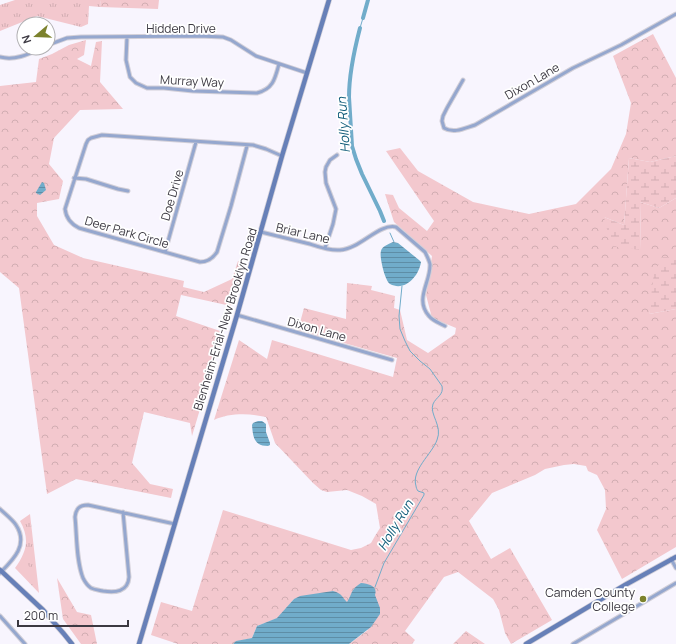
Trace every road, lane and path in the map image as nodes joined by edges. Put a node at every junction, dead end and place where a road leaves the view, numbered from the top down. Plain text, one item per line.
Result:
1 (329, 0) edge
2 (676, 14) edge
3 (127, 37) junction
4 (56, 42) edge
5 (26, 56) edge
6 (0, 57) edge
7 (279, 64) junction
8 (307, 73) junction
9 (463, 80) dead end
10 (196, 142) junction
11 (247, 146) junction
12 (336, 155) dead end
13 (282, 156) junction
14 (74, 178) junction
15 (128, 191) dead end
16 (261, 232) junction
17 (326, 248) junction
18 (165, 252) junction
19 (237, 315) junction
20 (445, 326) dead end
21 (392, 360) dead end
22 (0, 509) edge
23 (122, 512) junction
24 (175, 524) junction
25 (674, 558) edge
26 (676, 568) edge
27 (0, 572) edge
28 (676, 583) edge
29 (0, 616) edge
30 (25, 644) edge
31 (72, 644) edge
32 (139, 644) edge
33 (526, 644) edge
34 (573, 644) edge

1 - 8 main road, Blenheim-Erial-New Brooklyn Road
2 - 9 street, Dixon Lane
3 - 4 street, Hidden Drive
3 - 7 street, Hidden Drive
3 - 7 street, Murray Way
5 - 6 street
7 - 8 street, Hidden Drive
8 - 13 main road, Blenheim-Erial-New Brooklyn Road
10 - 11 street, Deer Park Circle
10 - 14 street, Deer Park Circle
10 - 18 street, Doe Drive
11 - 13 street, Deer Park Circle
11 - 18 street, Deer Park Circle
12 - 17 street
13 - 16 main road, Blenheim-Erial-New Brooklyn Road
14 - 15 street
14 - 18 street, Deer Park Circle
16 - 17 street, Briar Lane
16 - 19 main road, Blenheim-Erial-New Brooklyn Road
17 - 20 street, Briar Lane
19 - 21 street, Dixon Lane
19 - 24 main road, Blenheim-Erial-New Brooklyn Road
22 - 27 street
23 - 23 street
23 - 24 street
24 - 32 main road, Blenheim-Erial-New Brooklyn Road
25 - 26 street
25 - 33 main road
27 - 31 main road
28 - 34 street
29 - 30 street

